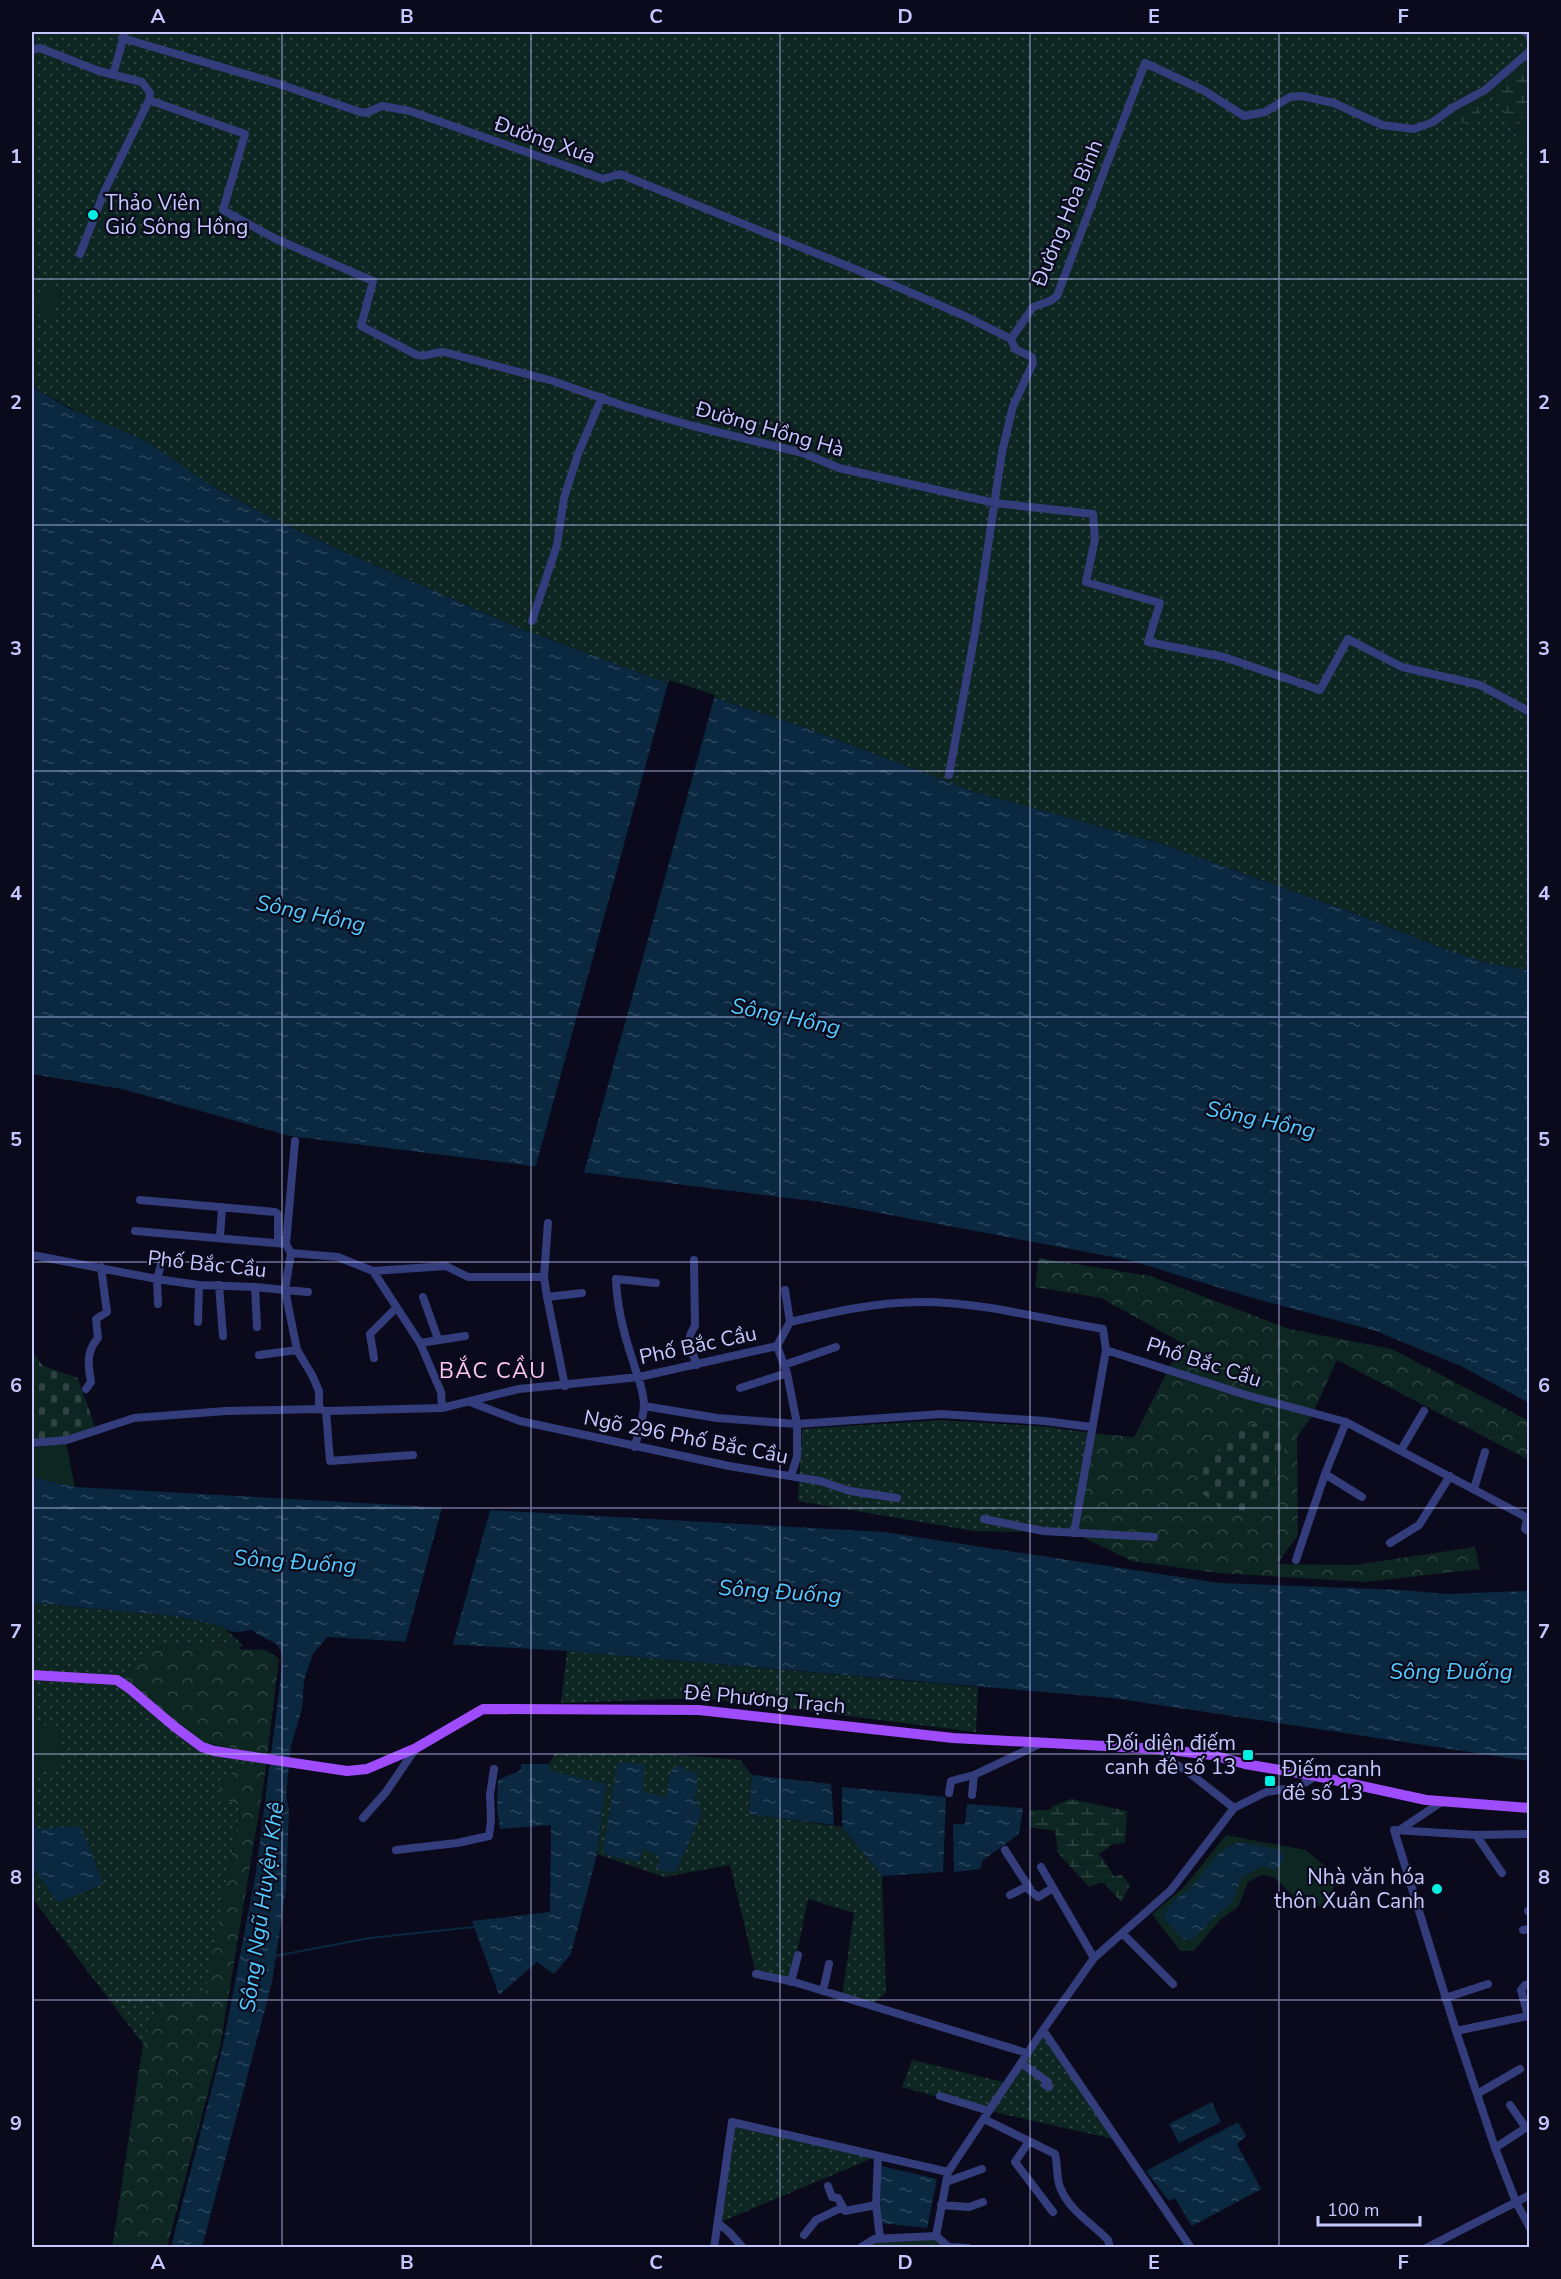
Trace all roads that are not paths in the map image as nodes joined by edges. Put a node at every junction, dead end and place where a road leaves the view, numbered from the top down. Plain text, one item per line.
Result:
1 (1525, 32) edge
2 (124, 35) edge
3 (1530, 36) edge
4 (32, 50) edge
5 (1530, 51) edge
6 (113, 75) junction
7 (149, 100) junction
8 (80, 254) dead end
9 (1011, 339) junction
10 (602, 397) junction
11 (995, 503) junction
12 (531, 621) dead end
13 (1530, 712) edge
14 (949, 775) dead end
15 (295, 1141) dead end
16 (140, 1200) dead end
17 (222, 1207) junction
18 (548, 1223) dead end
19 (135, 1231) dead end
20 (220, 1238) junction
21 (288, 1246) junction
22 (32, 1255) edge
23 (163, 1258) dead end
24 (694, 1260) dead end
25 (101, 1267) junction
26 (373, 1271) junction
27 (544, 1277) junction
28 (157, 1279) junction
29 (657, 1282) dead end
30 (199, 1285) junction
31 (219, 1285) junction
32 (255, 1287) junction
33 (285, 1290) junction
34 (785, 1290) dead end
35 (308, 1292) dead end
36 (582, 1293) dead end
37 (423, 1297) dead end
38 (547, 1297) junction
39 (158, 1304) dead end
40 (396, 1308) junction
41 (198, 1322) dead end
42 (789, 1322) junction
43 (256, 1326) dead end
44 (223, 1336) dead end
45 (465, 1336) dead end
46 (438, 1339) junction
47 (420, 1343) junction
48 (777, 1346) junction
49 (836, 1347) dead end
50 (297, 1350) junction
51 (1106, 1350) junction
52 (259, 1355) dead end
53 (374, 1358) dead end
54 (697, 1365) junction
55 (785, 1369) junction
56 (639, 1377) junction
57 (565, 1386) junction
58 (740, 1388) dead end
59 (86, 1389) dead end
60 (469, 1402) junction
61 (644, 1406) junction
62 (442, 1408) junction
63 (322, 1410) junction
64 (1424, 1411) dead end
65 (1346, 1422) junction
66 (797, 1424) junction
67 (1091, 1427) junction
68 (32, 1443) edge
69 (635, 1447) junction
70 (1401, 1450) junction
71 (1485, 1452) dead end
72 (413, 1455) dead end
73 (1325, 1474) junction
74 (791, 1476) junction
75 (1450, 1476) junction
76 (1474, 1489) junction
77 (1362, 1497) dead end
78 (897, 1498) dead end
79 (984, 1519) dead end
80 (1530, 1532) edge
81 (1074, 1533) junction
82 (1154, 1537) dead end
83 (1390, 1543) dead end
84 (1296, 1560) dead end
85 (32, 1675) edge
86 (1042, 1743) junction
87 (416, 1748) junction
88 (1161, 1749) junction
89 (495, 1769) dead end
90 (974, 1775) junction
91 (1316, 1776) junction
92 (949, 1793) dead end
93 (972, 1795) dead end
94 (1443, 1801) junction
95 (1234, 1808) junction
96 (1530, 1808) edge
97 (363, 1818) dead end
98 (1398, 1831) junction
99 (1530, 1834) edge
100 (1476, 1835) junction
101 (396, 1850) dead end
102 (1005, 1850) dead end
103 (1041, 1867) dead end
104 (1502, 1873) dead end
105 (1053, 1888) junction
106 (1030, 1889) junction
107 (1010, 1894) dead end
108 (1122, 1933) junction
109 (798, 1955) dead end
110 (1094, 1958) junction
111 (829, 1964) dead end
112 (756, 1974) dead end
113 (791, 1982) junction
114 (1530, 1983) edge
115 (1173, 1984) dead end
116 (1488, 1984) dead end
117 (823, 1991) junction
118 (1445, 1998) junction
119 (1529, 2017) edge
120 (1043, 2030) junction
121 (1456, 2031) junction
122 (1027, 2053) junction
123 (1021, 2062) junction
124 (1520, 2068) dead end
125 (1049, 2087) dead end
126 (1477, 2094) junction
127 (940, 2096) dead end
128 (1510, 2105) dead end
129 (986, 2115) junction
130 (1528, 2126) edge
131 (1028, 2143) junction
132 (1495, 2148) junction
133 (878, 2156) junction
134 (982, 2169) dead end
135 (948, 2172) junction
136 (946, 2182) junction
137 (828, 2186) dead end
138 (1530, 2195) edge
139 (984, 2202) dead end
140 (1516, 2202) junction
141 (876, 2205) junction
142 (941, 2205) junction
143 (843, 2208) junction
144 (1053, 2212) dead end
145 (717, 2223) junction
146 (1530, 2228) edge
147 (804, 2235) dead end
148 (936, 2236) junction
149 (880, 2238) junction
150 (714, 2247) edge
151 (743, 2247) edge
152 (860, 2247) edge
153 (950, 2247) edge
154 (968, 2247) edge
155 (1110, 2247) edge
156 (1191, 2247) edge
157 (1426, 2247) edge

1 - 3 street
2 - 6 street
2 - 9 street, Đường Xưa
4 - 6 street
5 - 9 street, Đường Hòa Bình
6 - 7 street
7 - 8 street
7 - 10 street, Đường Hồng Hà
9 - 11 street
10 - 11 street, Đường Hồng Hà
10 - 12 street
11 - 13 street, Đường Hồng Hà
11 - 14 street
15 - 21 street
16 - 17 street
17 - 20 street
17 - 21 street
18 - 27 street
19 - 20 street
20 - 21 street
21 - 26 street
21 - 33 street
22 - 25 street, Phố Bắc Cầu
23 - 28 street
24 - 54 street
25 - 28 street, Phố Bắc Cầu
25 - 59 street
26 - 27 street
26 - 40 street
27 - 38 street
28 - 30 street, Phố Bắc Cầu
28 - 39 street
29 - 56 street
30 - 31 street, Phố Bắc Cầu
30 - 41 street
31 - 32 street, Phố Bắc Cầu
31 - 44 street
32 - 33 street, Phố Bắc Cầu
32 - 43 street
33 - 35 street
33 - 50 street, Phố Bắc Cầu
34 - 42 street
36 - 38 street
37 - 46 street
38 - 57 street
40 - 47 street
40 - 53 street
42 - 48 street, Phố Bắc Cầu
42 - 51 street
45 - 46 street
46 - 47 street
47 - 62 street
48 - 54 street, Phố Bắc Cầu
48 - 55 street
49 - 55 street
50 - 52 street
50 - 63 street, Phố Bắc Cầu
51 - 65 street, Phố Bắc Cầu
51 - 67 street
54 - 56 street, Phố Bắc Cầu
55 - 58 street
55 - 66 street
56 - 57 street, Phố Bắc Cầu
56 - 61 street
57 - 60 street, Phố Bắc Cầu
60 - 62 street, Phố Bắc Cầu
60 - 69 street, Ngõ 296 Phố Bắc Cầu
61 - 66 street
61 - 69 street
62 - 63 street, Phố Bắc Cầu
63 - 68 street
63 - 72 street
64 - 70 street
65 - 70 street, Phố Bắc Cầu
65 - 73 street
66 - 67 street
66 - 74 street
67 - 81 street
69 - 74 street, Ngõ 296 Phố Bắc Cầu
70 - 75 street, Phố Bắc Cầu
71 - 76 street
73 - 77 street
73 - 84 street
74 - 78 street, Ngõ 296 Phố Bắc Cầu
75 - 76 street, Phố Bắc Cầu
75 - 83 street
76 - 80 street, Phố Bắc Cầu
79 - 81 street
81 - 82 street
85 - 87 main road, Đê Phương Trạch
86 - 87 main road, Đê Phương Trạch
86 - 88 main road, Đê Phương Trạch
86 - 90 street
87 - 97 street
88 - 91 main road, Đê Phương Trạch
88 - 95 street
89 - 101 street
90 - 92 street
90 - 93 street
91 - 94 main road, Đê Phương Trạch
91 - 95 street
94 - 96 main road, Đê Phương Trạch
94 - 98 street
95 - 108 street
98 - 100 street
98 - 118 street
99 - 100 street
100 - 104 street
102 - 106 street
103 - 105 street
105 - 106 street
105 - 110 street
106 - 107 street
108 - 110 street
108 - 115 street
109 - 113 street
110 - 120 street
111 - 117 street
112 - 113 street
113 - 117 street
114 - 119 street
116 - 118 street
117 - 122 street
118 - 121 street
119 - 121 street
120 - 122 street
120 - 156 street
121 - 126 street
122 - 123 street
123 - 125 street
123 - 129 street
124 - 126 street
126 - 132 street
127 - 129 street
128 - 130 street
129 - 131 street
129 - 135 street
130 - 132 street
131 - 144 street
131 - 155 street
132 - 140 street
133 - 135 street
133 - 141 street
133 - 145 street
134 - 136 street
135 - 136 street
136 - 142 street
137 - 143 street
138 - 140 street
139 - 142 street
140 - 146 street
140 - 157 street
141 - 143 street
141 - 149 street
142 - 148 street
143 - 147 street
145 - 150 street
145 - 151 street
148 - 149 street
148 - 153 street
149 - 152 street
153 - 154 street

